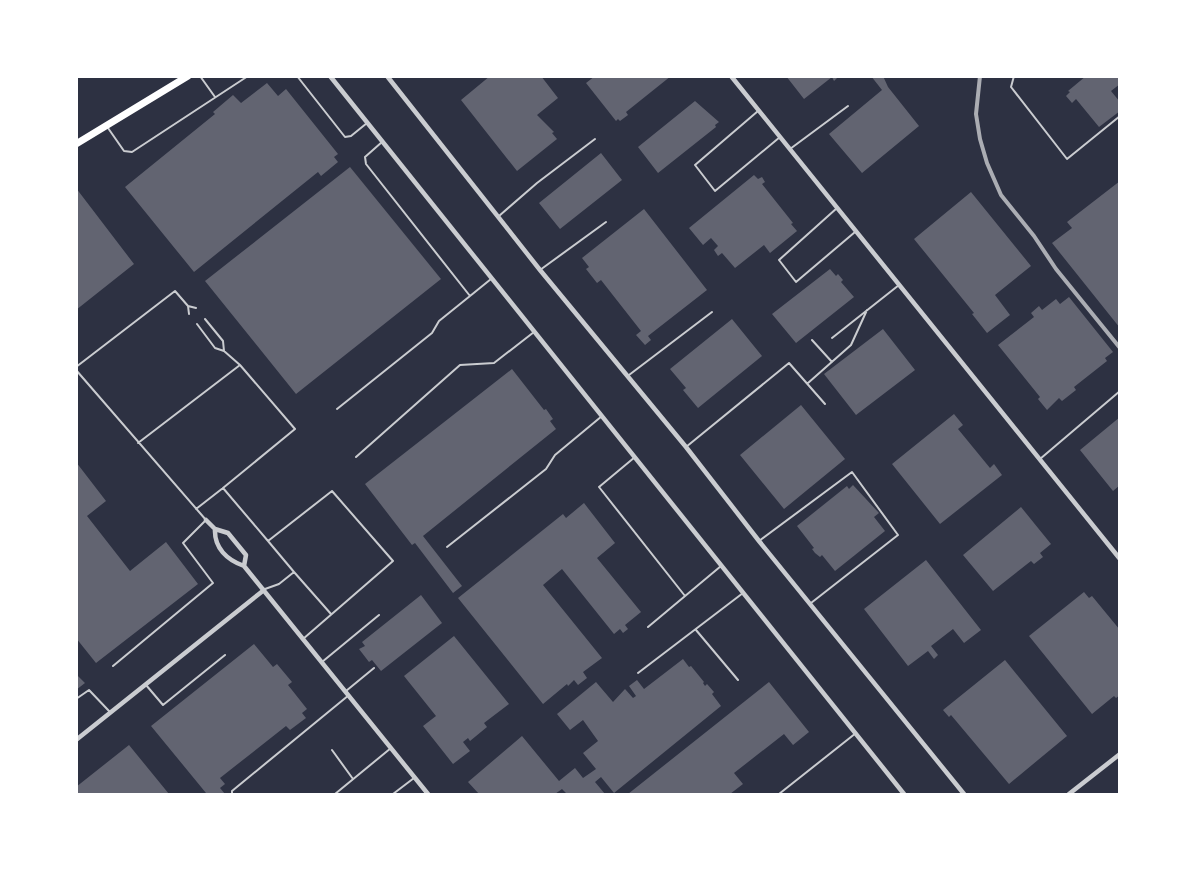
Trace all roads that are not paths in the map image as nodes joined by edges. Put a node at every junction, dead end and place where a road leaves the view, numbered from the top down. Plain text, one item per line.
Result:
1 (188, 76) edge
2 (200, 76) edge
3 (248, 76) edge
4 (297, 76) edge
5 (330, 76) edge
6 (387, 76) edge
7 (731, 76) edge
8 (1014, 76) edge
9 (215, 97) junction
10 (848, 106) dead end
11 (759, 111) junction
12 (1119, 116) edge
13 (367, 123) junction
14 (106, 126) junction
15 (780, 137) junction
16 (595, 139) dead end
17 (382, 142) junction
18 (76, 144) edge
19 (790, 149) junction
20 (837, 208) junction
21 (499, 216) junction
22 (606, 222) dead end
23 (856, 231) junction
24 (540, 270) junction
25 (492, 278) junction
26 (899, 285) junction
27 (470, 296) junction
28 (188, 306) junction
29 (196, 308) dead end
30 (867, 310) junction
31 (712, 312) dead end
32 (189, 314) dead end
33 (204, 319) dead end
34 (197, 324) dead end
35 (534, 332) junction
36 (832, 338) dead end
37 (812, 340) dead end
38 (224, 351) junction
39 (832, 362) junction
40 (240, 365) junction
41 (76, 368) edge
42 (626, 376) junction
43 (807, 384) junction
44 (1119, 390) edge
45 (825, 404) dead end
46 (338, 409) dead end
47 (602, 416) junction
48 (138, 443) junction
49 (686, 447) junction
50 (356, 457) dead end
51 (635, 458) junction
52 (1040, 460) junction
53 (223, 488) junction
54 (196, 509) junction
55 (206, 520) junction
56 (215, 529) junction
57 (268, 541) junction
58 (759, 541) junction
59 (447, 547) dead end
60 (1119, 559) edge
61 (244, 566) junction
62 (721, 566) junction
63 (294, 572) junction
64 (264, 590) junction
65 (743, 593) junction
66 (685, 596) junction
67 (810, 603) junction
68 (331, 614) junction
69 (379, 615) dead end
70 (648, 627) dead end
71 (696, 630) junction
72 (303, 639) junction
73 (225, 655) dead end
74 (322, 662) junction
75 (113, 666) dead end
76 (374, 668) dead end
77 (638, 674) dead end
78 (738, 680) dead end
79 (146, 685) junction
80 (347, 693) junction
81 (76, 699) edge
82 (111, 713) junction
83 (856, 733) junction
84 (76, 740) edge
85 (391, 748) junction
86 (332, 750) dead end
87 (1119, 754) edge
88 (414, 778) junction
89 (353, 779) junction
90 (232, 795) edge
91 (335, 795) edge
92 (393, 795) edge
93 (428, 795) edge
94 (778, 795) edge
95 (904, 795) edge
96 (964, 795) edge
97 (1069, 795) edge

1 - 14 main road
2 - 9 lane
3 - 9 lane
4 - 13 lane
5 - 13 street
6 - 21 street
7 - 11 street
8 - 12 lane
9 - 14 lane
10 - 19 lane
11 - 15 street
11 - 15 lane
13 - 17 street
14 - 18 main road
15 - 19 street
16 - 21 lane
17 - 25 street
17 - 27 lane
19 - 20 street
20 - 23 street
20 - 23 lane
21 - 24 street
22 - 24 lane
23 - 26 street
24 - 42 street
25 - 27 lane
25 - 35 street
26 - 30 lane
26 - 52 street
27 - 46 lane
28 - 29 lane
28 - 32 lane
28 - 41 lane
30 - 36 lane
30 - 39 lane
31 - 42 lane
33 - 38 lane
34 - 38 lane
35 - 47 street
35 - 50 lane
37 - 39 lane
38 - 40 lane
39 - 43 lane
40 - 48 lane
40 - 53 lane
41 - 48 lane
42 - 49 street
43 - 45 lane
43 - 49 lane
44 - 52 lane
47 - 51 street
47 - 59 lane
48 - 54 lane
49 - 58 street
51 - 62 street
51 - 66 lane
52 - 60 street
53 - 54 lane
53 - 57 lane
54 - 55 lane
55 - 56 street
55 - 75 lane
56 - 61 street
56 - 61 street
57 - 63 lane
57 - 68 lane
58 - 67 street
58 - 67 lane
61 - 64 street
62 - 65 street
62 - 66 lane
63 - 64 lane
63 - 68 lane
64 - 72 street
64 - 79 street
65 - 71 lane
65 - 83 street
66 - 70 lane
67 - 96 street
68 - 72 lane
69 - 74 lane
71 - 77 lane
71 - 78 lane
72 - 74 street
73 - 79 lane
74 - 80 street
76 - 80 lane
79 - 82 street
80 - 85 street
80 - 90 lane
81 - 82 lane
82 - 84 street
83 - 94 lane
83 - 95 street
85 - 88 street
85 - 89 lane
86 - 89 lane
87 - 97 street
88 - 92 lane
88 - 93 street
89 - 91 lane

